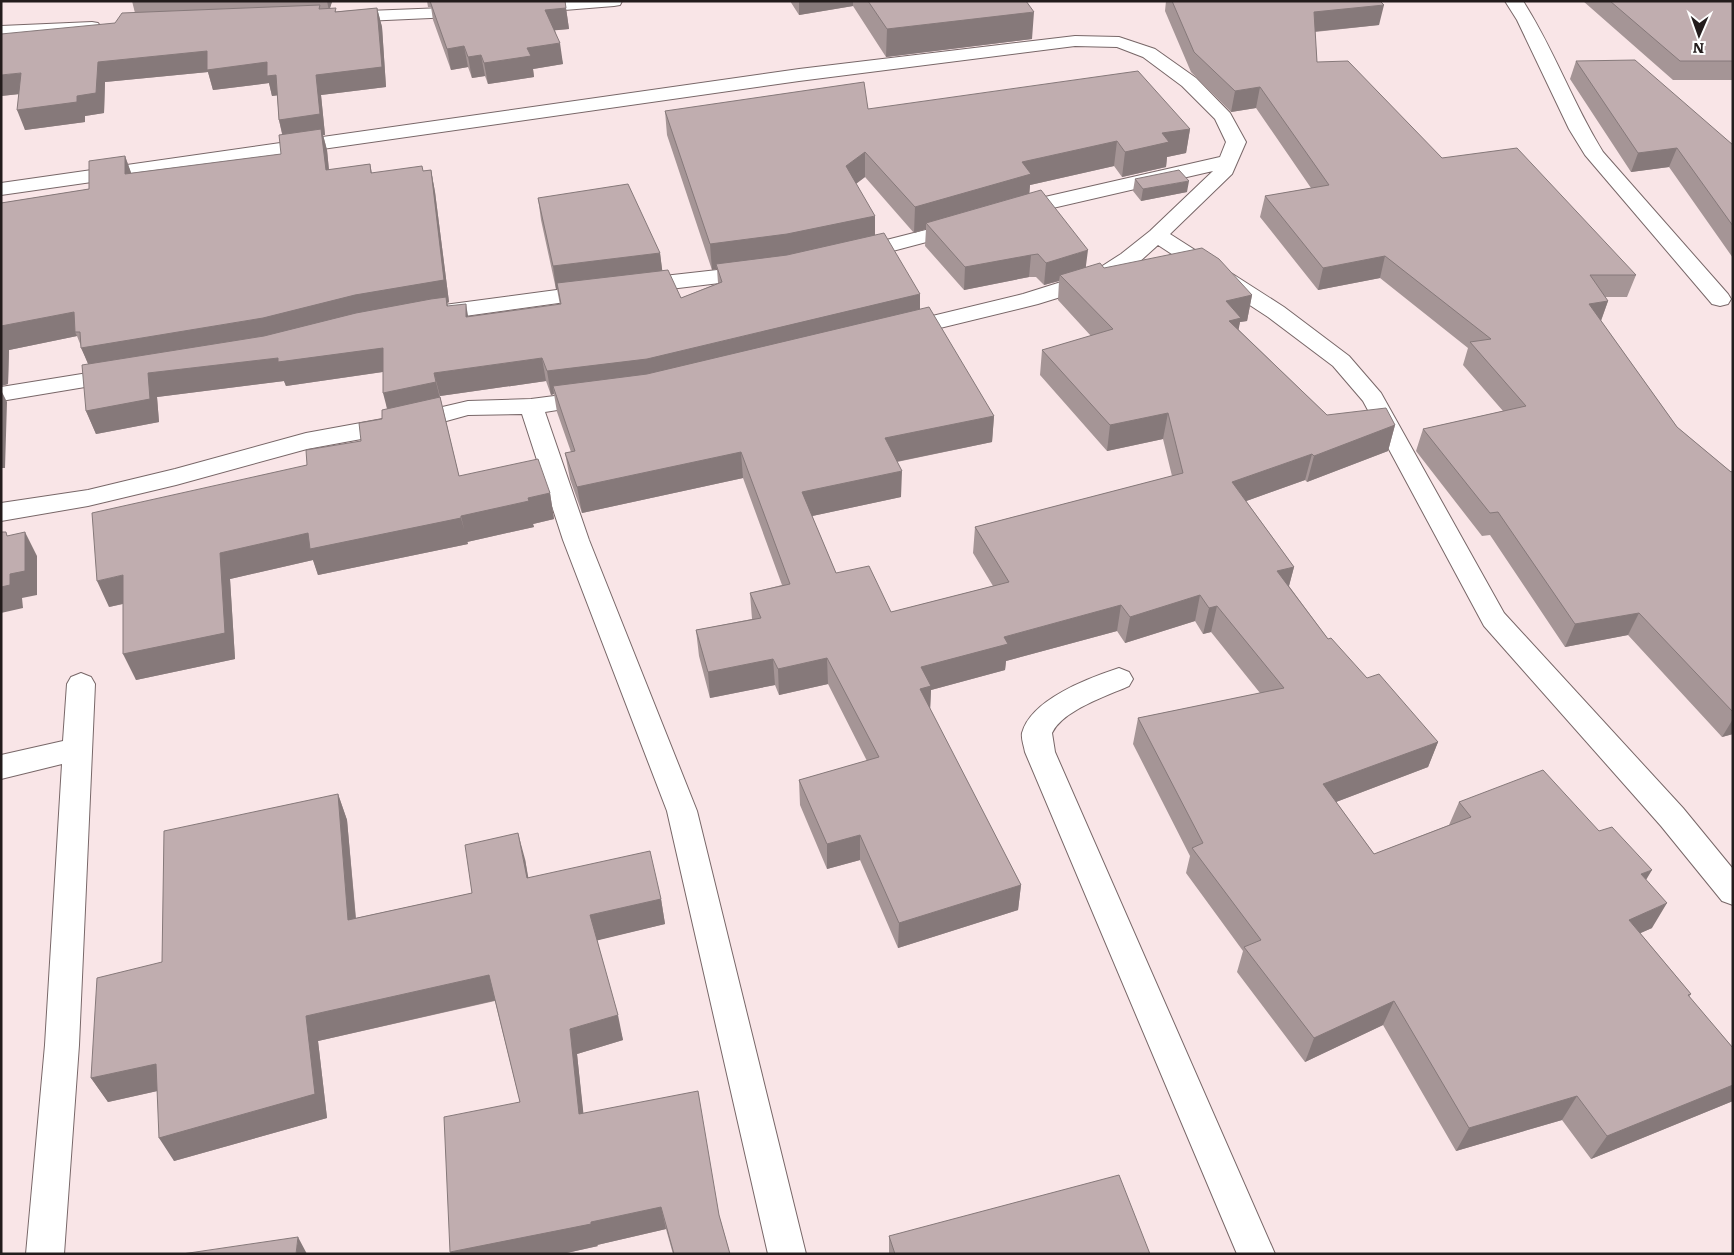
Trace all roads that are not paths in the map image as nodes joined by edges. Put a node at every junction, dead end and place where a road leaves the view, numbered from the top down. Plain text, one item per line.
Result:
1 (614, 1) edge
2 (1514, 1) edge
3 (508, 10) edge
4 (490, 11) edge
5 (320, 18) edge
6 (111, 26) edge
7 (1, 31) edge
8 (1229, 161) junction
9 (1, 189) edge
10 (1158, 235) junction
11 (832, 260) edge
12 (771, 271) edge
13 (1720, 299) dead end
14 (408, 318) edge
15 (885, 335) edge
16 (135, 372) edge
17 (1, 394) edge
18 (610, 396) edge
19 (531, 406) junction
20 (1, 512) edge
21 (1119, 679) dead end
22 (81, 684) dead end
23 (78, 749) junction
24 (1, 767) edge
25 (1733, 892) edge
26 (45, 1254) edge
27 (788, 1254) edge
28 (1256, 1254) edge

1 - 3 street
2 - 13 street
4 - 5 street
6 - 7 street
8 - 9 street
8 - 10 street
8 - 11 street
10 - 15 street
10 - 25 street
12 - 14 street
16 - 17 street
18 - 19 street
19 - 20 street
19 - 27 street
21 - 28 street
22 - 23 street
23 - 24 street
23 - 26 street

